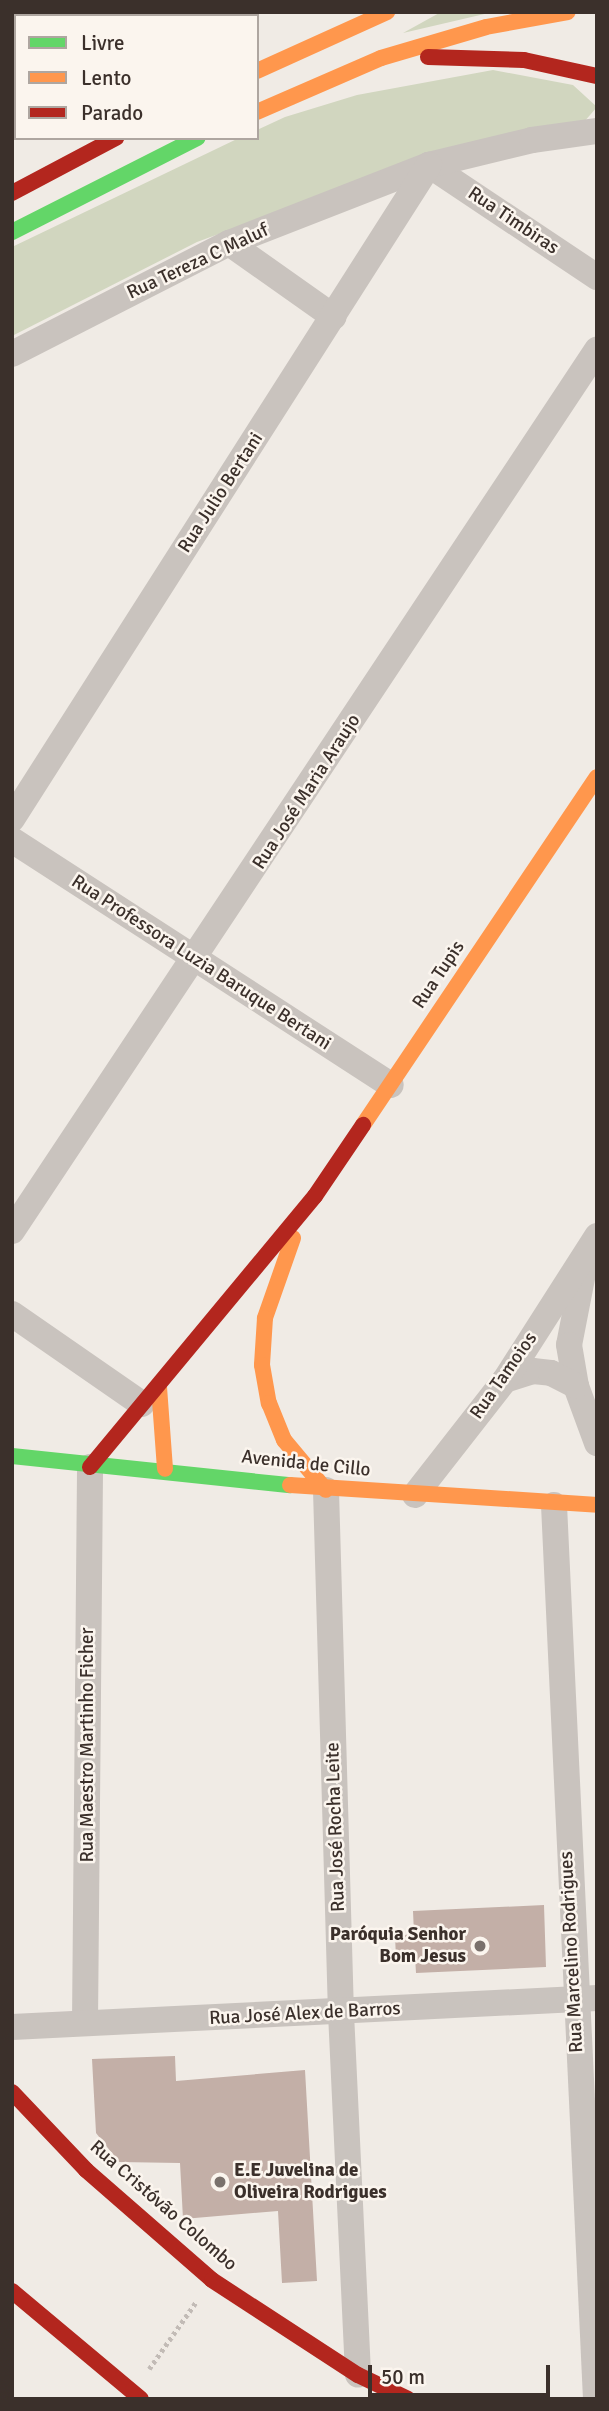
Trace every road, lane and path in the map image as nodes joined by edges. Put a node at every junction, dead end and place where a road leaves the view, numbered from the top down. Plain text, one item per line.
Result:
1 (387, 12) edge
2 (568, 12) edge
3 (381, 58) junction
4 (259, 70) edge
5 (597, 76) edge
6 (259, 111) edge
7 (597, 131) edge
8 (193, 140) edge
9 (98, 144) edge
10 (429, 166) junction
11 (12, 193) edge
12 (12, 232) edge
13 (229, 243) junction
14 (597, 277) edge
15 (334, 317) junction
16 (597, 350) edge
17 (12, 354) edge
18 (597, 777) edge
19 (12, 819) edge
20 (12, 840) edge
21 (195, 961) junction
22 (391, 1085) junction
23 (315, 1196) junction
24 (12, 1231) edge
25 (592, 1244) edge
26 (238, 1290) junction
27 (12, 1314) edge
28 (265, 1318) junction
29 (505, 1380) junction
30 (576, 1386) junction
31 (150, 1396) junction
32 (597, 1443) edge
33 (12, 1456) edge
34 (90, 1467) junction
35 (165, 1469) junction
36 (326, 1490) junction
37 (415, 1495) junction
38 (554, 1505) junction
39 (597, 1505) edge
40 (585, 1999) edge
41 (341, 2013) junction
42 (85, 2023) junction
43 (12, 2027) edge
44 (12, 2092) edge
45 (212, 2280) junction
46 (12, 2291) edge
47 (358, 2375) junction
48 (136, 2395) edge
49 (408, 2399) edge
50 (596, 2399) edge

1 - 4 street
2 - 3 street
3 - 5 street
3 - 6 street
7 - 10 street, Rua Tereza C Maluf
8 - 12 street
9 - 11 street
10 - 13 street, Rua Tereza C Maluf
10 - 14 street, Rua Timbiras
10 - 15 street, Rua Julio Bertani
13 - 15 street
13 - 17 street, Rua Tereza C Maluf
15 - 19 street, Rua Julio Bertani
16 - 21 street, Rua José Maria Araujo
18 - 22 street, Rua Tupis
20 - 21 street, Rua Professora Luzia Baruque Bertani
21 - 22 street, Rua Professora Luzia Baruque Bertani
21 - 24 street, Rua José Maria Araujo
22 - 23 street, Rua Tupis
23 - 26 street, Rua Tupis
23 - 28 street, Rua Tupis
25 - 29 street, Rua Tamoios
25 - 30 street, Rua Tamoios
26 - 28 street
26 - 31 street, Rua Tupis
27 - 31 street
28 - 36 street, Rua Tupis
29 - 30 street
29 - 37 street, Rua Tamoios
30 - 32 street, Rua Tamoios
31 - 34 street, Rua Tupis
31 - 35 street
33 - 34 street, Avenida de Cillo
34 - 35 street, Avenida de Cillo
34 - 42 street, Rua Maestro Martinho Ficher
35 - 36 street, Avenida de Cillo
36 - 37 street, Avenida de Cillo
36 - 41 street, Rua José Rocha Leite
37 - 38 street, Avenida de Cillo
38 - 39 street, Avenida de Cillo
38 - 40 street, Rua Marcelino Rodrigues
40 - 41 street, Rua José Alex de Barros
40 - 50 street, Rua Marcelino Rodrigues
41 - 42 street, Rua José Alex de Barros
41 - 47 street, Rua José Rocha Leite
42 - 43 street, Rua José Alex de Barros
44 - 45 street, Rua Cristóvão Colombo
45 - 47 street, Rua Cristóvão Colombo
45 - 48 path
46 - 48 street
47 - 49 street, Rua Cristóvão Colombo

